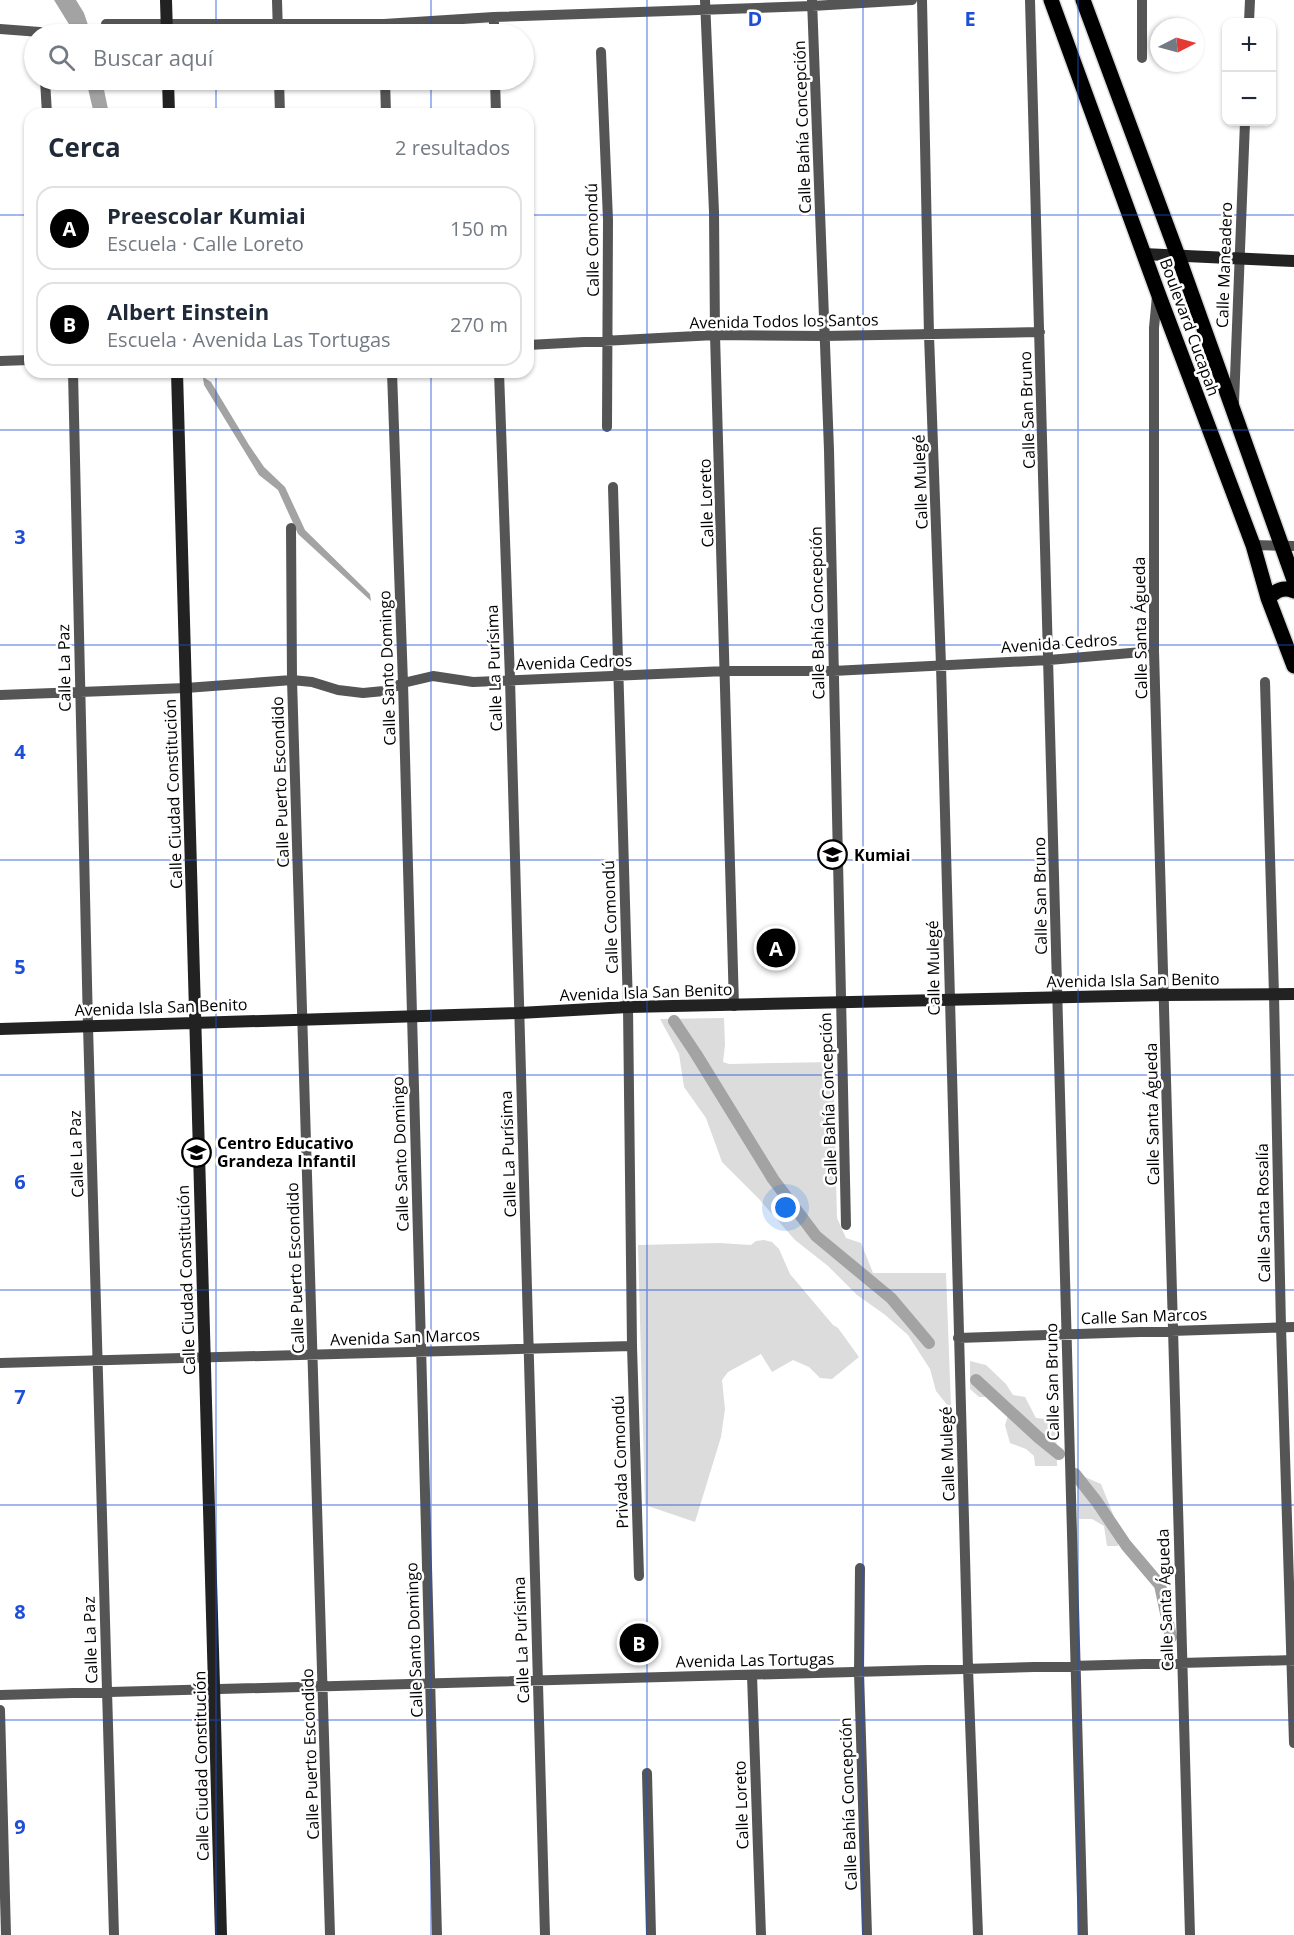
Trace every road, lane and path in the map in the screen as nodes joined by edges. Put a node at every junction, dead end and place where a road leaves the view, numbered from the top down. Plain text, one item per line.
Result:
1 (166, 0) edge
2 (277, 0) edge
3 (912, 0) edge
4 (922, 0) edge
5 (1030, 0) edge
6 (1051, 0) edge
7 (1083, 0) edge
8 (1142, 0) edge
9 (1250, 0) edge
10 (812, 3) edge
11 (705, 4) edge
12 (494, 17) junction
13 (1249, 18) edge
14 (167, 24) edge
15 (278, 24) edge
16 (430, 24) edge
17 (494, 24) edge
18 (0, 29) edge
19 (24, 31) edge
20 (601, 52) dead end
21 (1142, 58) dead end
22 (46, 90) edge
23 (168, 90) edge
24 (279, 90) edge
25 (385, 90) edge
26 (495, 90) edge
27 (47, 108) edge
28 (169, 108) edge
29 (280, 108) edge
30 (386, 108) edge
31 (496, 108) edge
32 (1245, 126) edge
33 (1143, 254) junction
34 (1178, 256) junction
35 (1239, 259) junction
36 (1294, 261) edge
37 (1158, 293) junction
38 (1040, 332) junction
39 (715, 335) junction
40 (929, 335) junction
41 (824, 336) junction
42 (609, 341) junction
43 (534, 345) edge
44 (24, 360) edge
45 (0, 361) edge
46 (73, 378) edge
47 (177, 378) edge
48 (392, 378) edge
49 (499, 378) edge
50 (1233, 410) junction
51 (607, 427) dead end
52 (613, 487) dead end
53 (291, 528) dead end
54 (1253, 545) junction
55 (1289, 546) edge
56 (1294, 580) edge
57 (1294, 591) edge
58 (1268, 598) junction
59 (1154, 651) junction
60 (1049, 660) junction
61 (941, 665) junction
62 (1294, 666) edge
63 (726, 671) junction
64 (833, 671) junction
65 (618, 676) junction
66 (510, 679) junction
67 (292, 680) junction
68 (1265, 682) dead end
69 (403, 683) junction
70 (186, 688) junction
71 (80, 692) junction
72 (0, 695) edge
73 (1294, 994) edge
74 (1164, 995) junction
75 (1274, 995) junction
76 (1057, 997) junction
77 (949, 1000) junction
78 (840, 1003) junction
79 (734, 1006) junction
80 (628, 1007) junction
81 (519, 1013) junction
82 (411, 1016) junction
83 (303, 1018) junction
84 (195, 1022) junction
85 (88, 1026) junction
86 (0, 1029) edge
87 (846, 1225) dead end
88 (1294, 1327) edge
89 (1281, 1328) junction
90 (1173, 1330) junction
91 (1066, 1333) junction
92 (958, 1338) junction
93 (632, 1346) junction
94 (528, 1349) junction
95 (421, 1352) junction
96 (312, 1355) junction
97 (205, 1358) junction
98 (97, 1361) junction
99 (0, 1363) edge
100 (860, 1568) dead end
101 (639, 1576) dead end
102 (1293, 1660) edge
103 (1181, 1663) junction
104 (1075, 1666) junction
105 (968, 1668) junction
106 (859, 1672) junction
107 (752, 1675) junction
108 (538, 1680) junction
109 (430, 1683) junction
110 (323, 1686) junction
111 (215, 1689) junction
112 (107, 1692) junction
113 (0, 1695) edge
114 (0, 1710) edge
115 (1294, 1743) edge
116 (647, 1773) dead end
117 (6, 1935) edge
118 (114, 1935) edge
119 (221, 1935) edge
120 (330, 1935) edge
121 (437, 1935) edge
122 (545, 1935) edge
123 (651, 1935) edge
124 (761, 1935) edge
125 (867, 1935) edge
126 (978, 1935) edge
127 (1083, 1935) edge
128 (1190, 1935) edge

1 - 14 street
2 - 15 street
3 - 10 street
4 - 40 street, Calle Mulegé
5 - 38 street, Calle San Bruno
6 - 33 main road, Boulevard Cucapah
7 - 34 main road, Boulevard Cucapah
8 - 21 street
9 - 13 street
10 - 11 street
10 - 41 street, Calle Bahía Concepción
11 - 12 street
11 - 39 street, Calle Loreto
12 - 16 street
12 - 17 street
18 - 19 street
20 - 42 street, Calle Comondú
22 - 27 street
23 - 28 street
24 - 29 street
25 - 30 street
26 - 31 street
32 - 35 street, Calle Maneadero
33 - 34 street
33 - 37 main road, Boulevard Cucapah
34 - 35 street
34 - 50 main road, Boulevard Cucapah
35 - 36 street
35 - 50 street, Calle Maneadero
37 - 54 main road, Boulevard Cucapah
37 - 59 street, Calle Santa Águeda
38 - 40 street, Avenida Todos los Santos
38 - 60 street, Calle San Bruno
39 - 41 street, Avenida Todos los Santos
39 - 42 street, Avenida Todos los Santos
39 - 63 street, Calle Loreto
40 - 41 street, Avenida Todos los Santos
40 - 61 street, Calle Mulegé
41 - 64 street, Calle Bahía Concepción
42 - 43 street, Avenida Todos los Santos
42 - 51 street, Calle Comondú
44 - 45 street
46 - 71 street, Calle La Paz
47 - 70 street, Calle Ciudad Constitución
48 - 69 street, Calle Santo Domingo
49 - 66 street, Calle La Purísima
50 - 55 main road, Boulevard Cucapah
52 - 65 street, Calle Comondú
53 - 67 street, Calle Puerto Escondido
54 - 55 street
54 - 58 main road, Boulevard Cucapah
55 - 56 main road, Boulevard Cucapah
57 - 58 main road
58 - 62 main road, Boulevard Cucapah
59 - 60 street, Avenida Cedros
59 - 74 street, Calle Santa Águeda
60 - 61 street, Avenida Cedros
60 - 76 street, Calle San Bruno
61 - 64 street, Avenida Cedros
61 - 77 street, Calle Mulegé
63 - 64 street, Avenida Cedros
63 - 65 street, Avenida Cedros
63 - 79 street, Calle Loreto
64 - 78 street, Calle Bahía Concepción
65 - 66 street, Avenida Cedros
65 - 80 street, Calle Comondú
66 - 69 street, Avenida Cedros
66 - 81 street, Calle La Purísima
67 - 69 street, Avenida Cedros
67 - 70 street, Avenida Cedros
67 - 83 street, Calle Puerto Escondido
68 - 75 street, Calle Santa Rosalía
69 - 82 street, Calle Santo Domingo
70 - 71 street, Avenida Cedros
70 - 84 street, Calle Ciudad Constitución
71 - 72 street, Avenida Cedros
71 - 85 street, Calle La Paz
73 - 75 street, Avenida Isla San Benito
74 - 75 street, Avenida Isla San Benito
74 - 76 street, Avenida Isla San Benito
74 - 90 street, Calle Santa Águeda
75 - 89 street, Calle Santa Rosalía
76 - 77 street, Avenida Isla San Benito
76 - 91 street, Calle San Bruno
77 - 78 street, Avenida Isla San Benito
77 - 92 street, Calle Mulegé
78 - 79 street, Avenida Isla San Benito
78 - 87 street, Calle Bahía Concepción
79 - 80 street, Avenida Isla San Benito
80 - 81 street, Avenida Isla San Benito
80 - 93 street, Calle Comondú
81 - 82 street, Avenida Isla San Benito
81 - 94 street, Calle La Purísima
82 - 83 street, Avenida Isla San Benito
82 - 95 street, Calle Santo Domingo
83 - 84 street, Avenida Isla San Benito
83 - 96 street, Calle Puerto Escondido
84 - 85 street, Avenida Isla San Benito
84 - 97 street, Calle Ciudad Constitución
85 - 86 street, Avenida Isla San Benito
85 - 98 street, Calle La Paz
88 - 89 street, Calle San Marcos
89 - 90 street, Calle San Marcos
89 - 102 street, Calle Santa Rosalía
90 - 91 street, Calle San Marcos
90 - 103 street, Calle Santa Águeda
91 - 92 street, Calle San Marcos
91 - 104 street, Calle San Bruno
92 - 105 street, Calle Mulegé
93 - 94 street, Avenida San Marcos
93 - 101 street, Privada Comondú
94 - 95 street, Avenida San Marcos
94 - 108 street, Calle La Purísima
95 - 96 street, Avenida San Marcos
95 - 109 street, Calle Santo Domingo
96 - 97 street, Avenida San Marcos
96 - 110 street, Calle Puerto Escondido
97 - 98 street, Avenida San Marcos
97 - 111 street, Calle Ciudad Constitución
98 - 99 street, Avenida San Marcos
98 - 112 street, Calle La Paz
100 - 106 street, Calle Bahía Concepción
102 - 103 street, Avenida Las Tortugas
102 - 115 street, Calle Santa Rosalía
103 - 104 street, Avenida Las Tortugas
103 - 128 street, Calle Santa Águeda
104 - 105 street, Avenida Las Tortugas
104 - 127 street, Calle San Bruno
105 - 106 street, Avenida Las Tortugas
105 - 126 street, Calle Mulegé
106 - 107 street, Avenida Las Tortugas
106 - 125 street, Calle Bahía Concepción
107 - 108 street, Avenida Las Tortugas
107 - 124 street, Calle Loreto
108 - 109 street, Avenida Las Tortugas
108 - 122 street, Calle La Purísima
109 - 110 street, Avenida Las Tortugas
109 - 121 street, Calle Santo Domingo
110 - 111 street, Avenida Las Tortugas
110 - 120 street, Calle Puerto Escondido
111 - 112 street, Avenida Las Tortugas
111 - 119 street, Calle Ciudad Constitución
112 - 113 street, Avenida Las Tortugas
112 - 118 street, Calle La Paz
114 - 117 street
116 - 123 street

